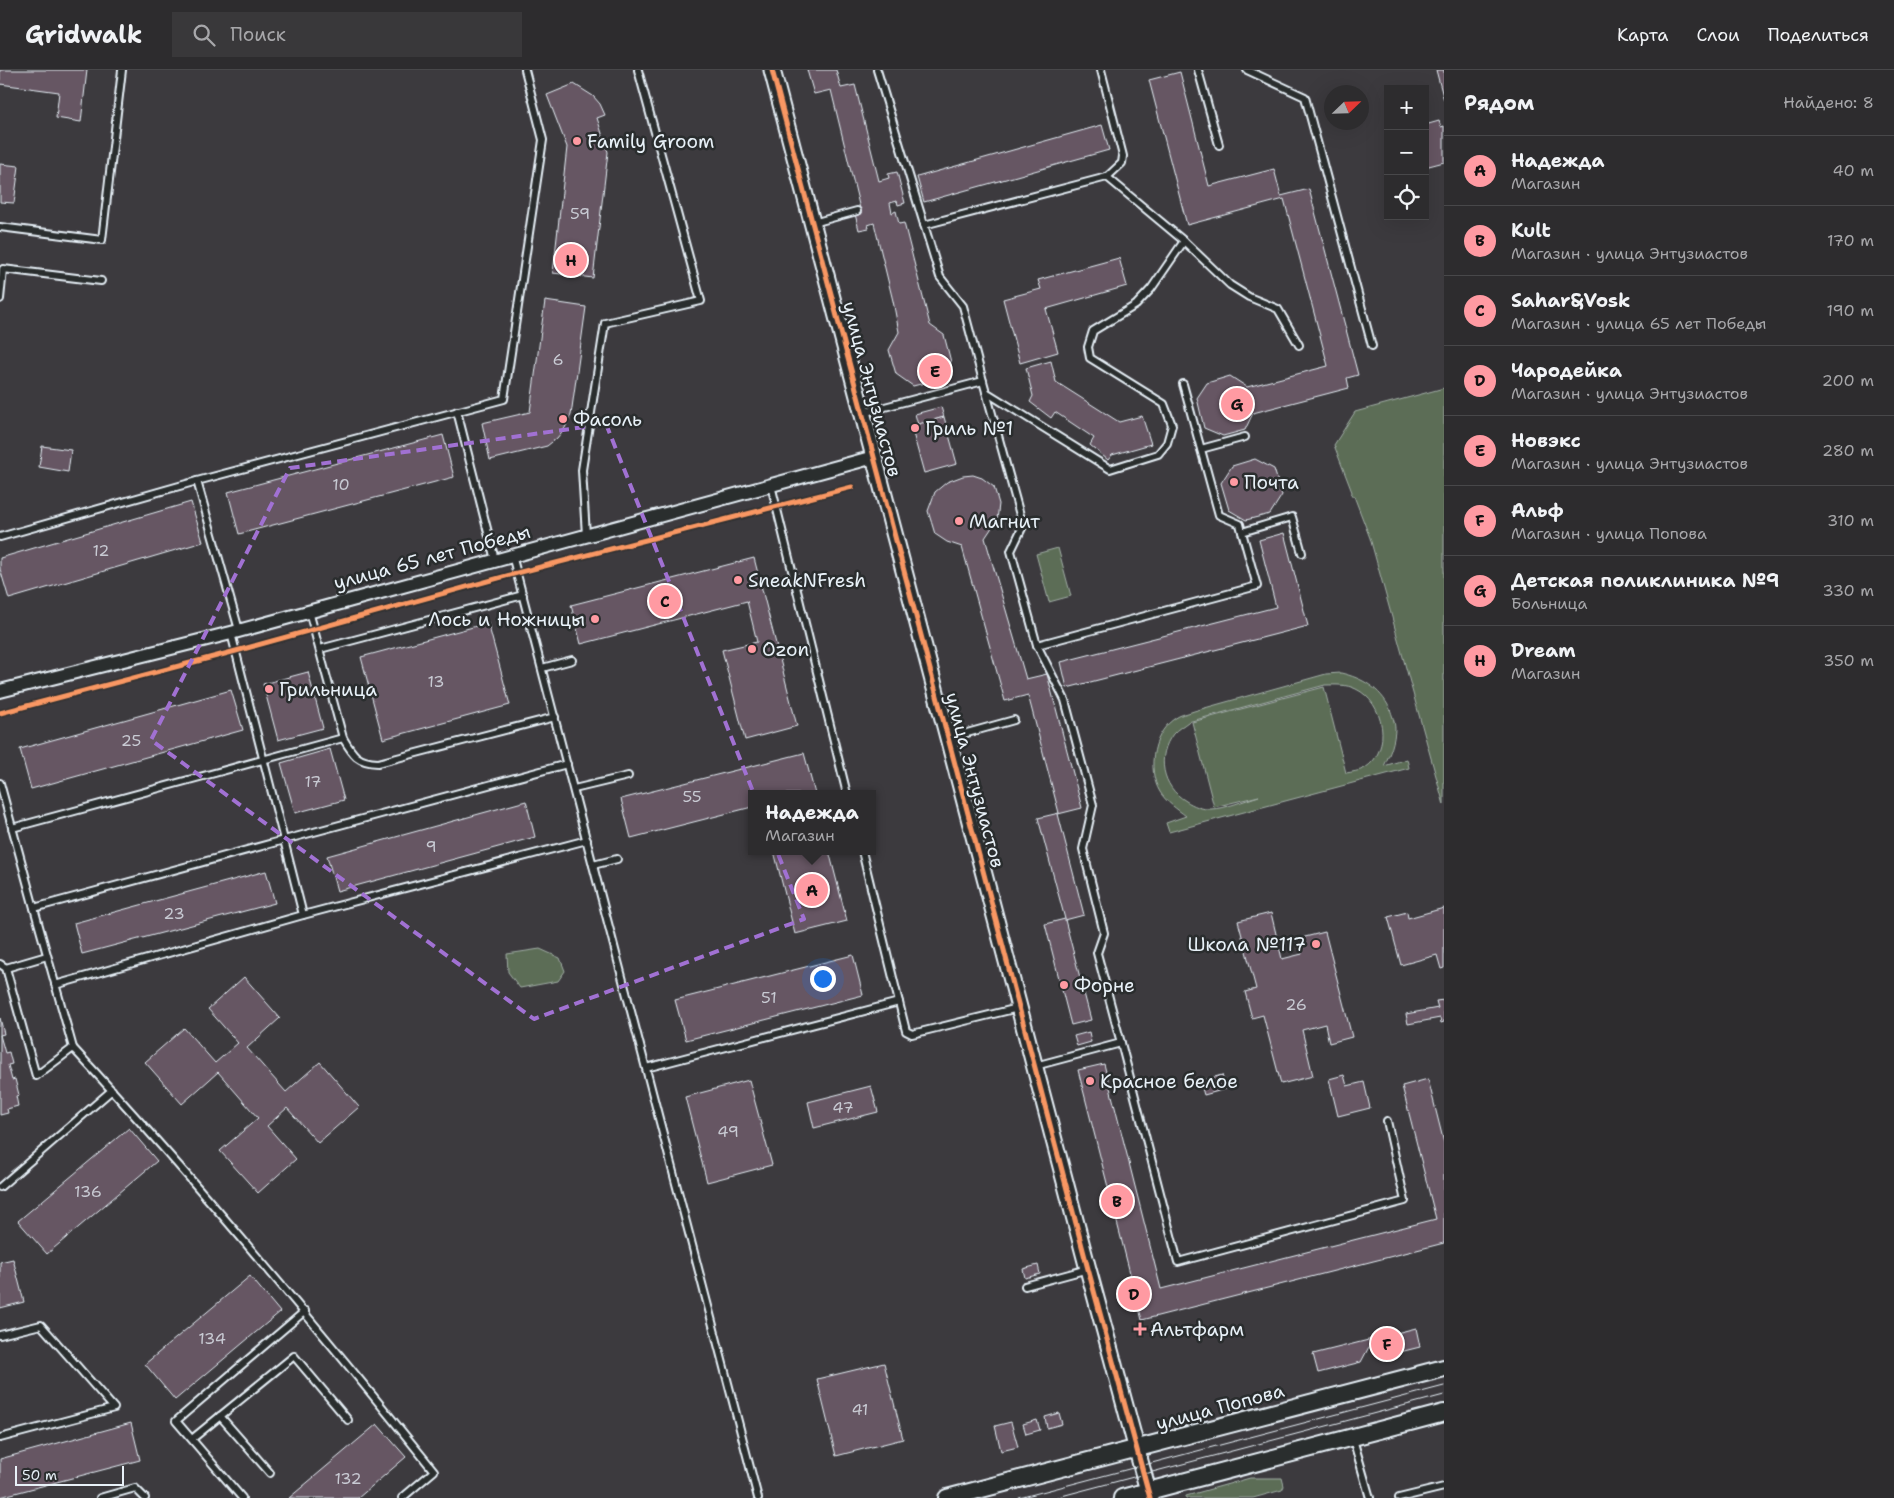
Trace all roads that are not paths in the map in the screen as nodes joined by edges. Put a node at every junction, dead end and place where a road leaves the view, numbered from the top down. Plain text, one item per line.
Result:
1 (122, 70) edge
2 (524, 70) edge
3 (638, 70) edge
4 (772, 70) edge
5 (877, 70) edge
6 (1101, 70) edge
7 (1198, 70) edge
8 (1247, 70) edge
9 (1219, 145) dead end
10 (1107, 177) junction
11 (857, 211) dead end
12 (813, 223) junction
13 (924, 225) junction
14 (0, 227) edge
15 (1184, 241) junction
16 (2, 269) edge
17 (100, 281) dead end
18 (0, 299) edge
19 (1298, 345) dead end
20 (1372, 346) dead end
21 (983, 381) junction
22 (1183, 384) dead end
23 (986, 392) junction
24 (457, 411) junction
25 (862, 413) junction
26 (1245, 437) dead end
27 (1201, 449) junction
28 (874, 457) junction
29 (197, 481) junction
30 (771, 485) junction
31 (1242, 532) junction
32 (586, 535) junction
33 (0, 537) edge
34 (1302, 553) dead end
35 (512, 555) junction
36 (495, 560) junction
37 (523, 595) junction
38 (309, 610) junction
39 (235, 632) junction
40 (1037, 645) junction
41 (320, 650) junction
42 (572, 660) dead end
43 (542, 668) junction
44 (0, 691) edge
45 (555, 716) junction
46 (1014, 720) dead end
47 (343, 738) junction
48 (949, 738) junction
49 (264, 760) junction
50 (567, 764) junction
51 (628, 776) dead end
52 (0, 783) edge
53 (574, 789) junction
54 (846, 790) edge
55 (3, 809) edge
56 (12, 828) junction
57 (284, 840) junction
58 (587, 840) junction
59 (863, 855) edge
60 (617, 859) dead end
61 (593, 865) junction
62 (34, 908) junction
63 (303, 915) junction
64 (47, 956) junction
65 (3, 966) edge
66 (55, 984) junction
67 (899, 1002) junction
68 (1019, 1007) junction
69 (1121, 1043) junction
70 (73, 1048) junction
71 (1034, 1066) junction
72 (646, 1068) junction
73 (112, 1090) junction
74 (1387, 1121) dead end
75 (0, 1187) edge
76 (1088, 1269) junction
77 (1025, 1286) dead end
78 (305, 1311) junction
79 (0, 1335) edge
80 (1444, 1368) edge
81 (1444, 1413) edge
82 (220, 1416) junction
83 (348, 1420) dead end
84 (0, 1438) edge
85 (1352, 1438) junction
86 (192, 1439) junction
87 (1137, 1449) junction
88 (270, 1473) dead end
89 (1444, 1486) edge
90 (1149, 1495) edge
91 (100, 1498) edge
92 (145, 1498) edge
93 (242, 1498) edge
94 (402, 1498) edge
95 (758, 1498) edge
96 (947, 1498) edge
97 (1122, 1498) edge
98 (1370, 1498) edge
99 (1399, 1498) edge

1 - 14 lane
2 - 24 lane
3 - 32 lane
4 - 12 street, улица Энтузиастов
5 - 13 lane
6 - 10 lane
7 - 9 lane
8 - 20 lane
10 - 13 lane
10 - 15 lane
11 - 12 lane
12 - 25 street, улица Энтузиастов
13 - 21 lane
15 - 19 lane
15 - 23 lane
16 - 17 lane
16 - 18 lane
21 - 23 lane
21 - 25 lane
22 - 27 lane
23 - 40 lane
24 - 29 lane
24 - 36 lane
25 - 28 street, улица Энтузиастов
26 - 27 lane
27 - 31 lane
28 - 30 street, улица 65 лет Победы
28 - 48 street, улица Энтузиастов
29 - 33 lane
29 - 39 lane
30 - 32 street, улица 65 лет Победы
30 - 54 lane
31 - 34 lane
31 - 40 lane
32 - 35 street, улица 65 лет Победы
35 - 36 street, улица 65 лет Победы
35 - 37 lane
36 - 38 street, улица 65 лет Победы
37 - 41 lane
37 - 43 lane
38 - 39 street, улица 65 лет Победы
38 - 41 lane
39 - 44 street, улица 65 лет Победы
39 - 49 lane
40 - 69 lane
41 - 47 lane
42 - 43 lane
43 - 45 lane
45 - 47 lane
45 - 50 lane
46 - 48 lane
47 - 49 lane
48 - 68 street, улица Энтузиастов
49 - 56 lane
49 - 57 lane
50 - 53 lane
50 - 57 lane
51 - 53 lane
52 - 55 lane
53 - 58 lane
55 - 56 lane
56 - 62 lane
57 - 62 lane
57 - 63 lane
58 - 61 lane
58 - 63 lane
59 - 67 lane
60 - 61 lane
61 - 72 lane
62 - 64 lane
63 - 66 lane
64 - 65 lane
64 - 66 lane
65 - 70 lane
66 - 70 lane
67 - 68 lane
67 - 72 lane
68 - 71 street, улица Энтузиастов
69 - 71 lane
69 - 74 lane
70 - 73 lane
71 - 76 street, улица Энтузиастов
72 - 95 lane
73 - 75 lane
73 - 78 lane
76 - 77 lane
76 - 87 street, улица Энтузиастов
78 - 86 lane
78 - 94 lane
79 - 84 lane
80 - 87 main road, улица Попова
81 - 85 main road
82 - 83 lane
82 - 86 lane
82 - 88 lane
85 - 90 main road
85 - 98 lane
86 - 93 lane
87 - 90 street, улица Энтузиастов
87 - 96 main road, улица Попова
89 - 99 lane
90 - 97 main road
91 - 92 lane

